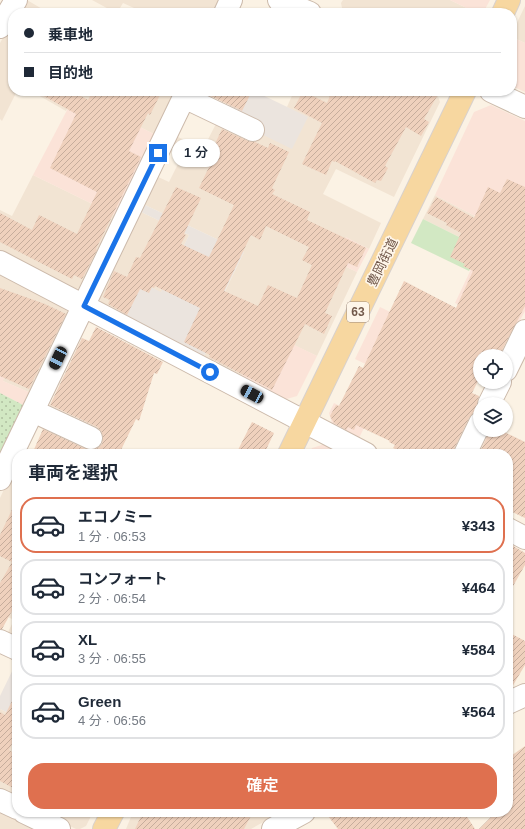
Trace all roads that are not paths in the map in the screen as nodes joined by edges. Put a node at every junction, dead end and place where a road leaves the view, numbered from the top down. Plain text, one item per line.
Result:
1 (279, 0) edge
2 (298, 8) edge
3 (8, 14) edge
4 (0, 27) edge
5 (185, 96) edge
6 (190, 96) edge
7 (463, 96) edge
8 (502, 96) edge
9 (525, 107) edge
10 (253, 130) dead end
11 (0, 262) edge
12 (84, 306) junction
13 (525, 331) edge
14 (513, 356) edge
15 (33, 411) junction
16 (304, 422) junction
17 (473, 437) edge
18 (91, 438) dead end
19 (17, 449) edge
20 (291, 449) edge
21 (356, 449) edge
22 (467, 449) edge
23 (12, 461) edge
24 (7, 473) edge
25 (513, 532) edge
26 (525, 538) edge
27 (0, 641) edge
28 (12, 647) edge
29 (525, 695) edge
30 (513, 701) edge
31 (0, 800) edge
32 (12, 806) edge
33 (34, 817) edge
34 (110, 817) edge
35 (295, 817) edge
36 (59, 829) edge
37 (104, 829) edge
38 (273, 829) edge

1 - 2 street
3 - 4 street
5 - 12 street
6 - 10 street
7 - 16 main road, 豊岡街道 / 63
8 - 9 street
11 - 12 street
12 - 15 street
12 - 16 street
13 - 14 street
15 - 18 street
15 - 19 street
16 - 20 main road, 豊岡街道 / 63
16 - 21 street
17 - 22 street
23 - 24 street
25 - 26 street
27 - 28 street
29 - 30 street
31 - 32 street
33 - 36 street
34 - 37 main road
35 - 38 street

